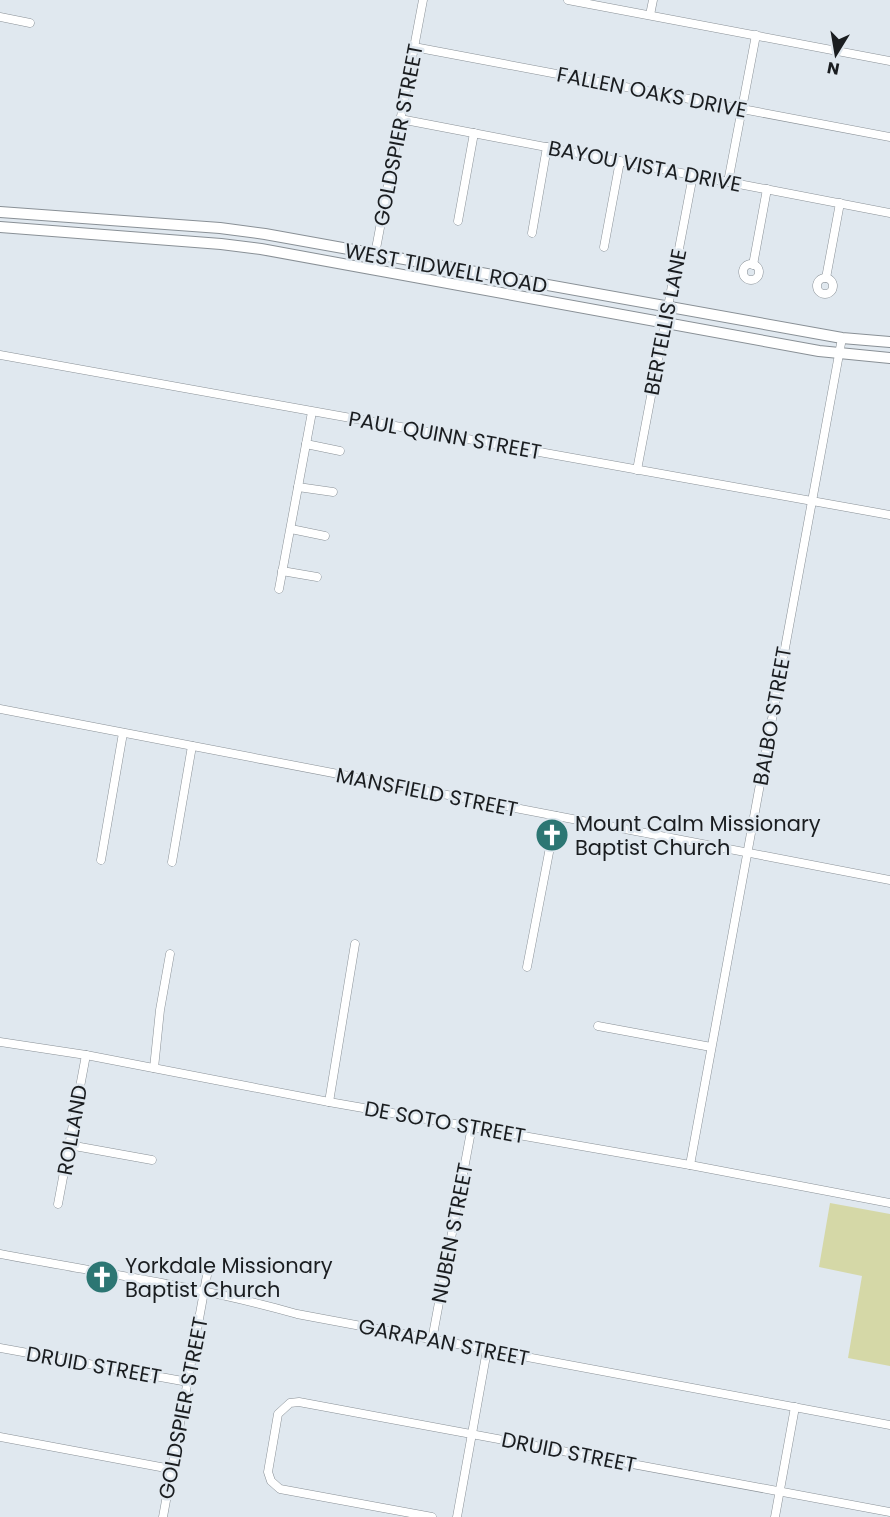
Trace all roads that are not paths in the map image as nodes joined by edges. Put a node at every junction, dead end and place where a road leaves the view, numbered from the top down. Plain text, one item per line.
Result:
1 (423, 0) edge
2 (568, 0) edge
3 (653, 0) edge
4 (650, 15) junction
5 (0, 17) edge
6 (30, 23) dead end
7 (756, 36) junction
8 (414, 47) junction
9 (890, 61) edge
10 (742, 109) junction
11 (400, 119) junction
12 (474, 133) junction
13 (890, 137) edge
14 (547, 147) junction
15 (621, 161) junction
16 (693, 175) junction
17 (728, 182) junction
18 (767, 189) junction
19 (840, 203) junction
20 (0, 212) edge
21 (890, 213) edge
22 (458, 221) dead end
23 (150, 223) junction
24 (0, 227) edge
25 (532, 233) dead end
26 (265, 234) junction
27 (149, 238) junction
28 (604, 247) dead end
29 (261, 249) junction
30 (375, 255) junction
31 (753, 265) dead end
32 (372, 270) junction
33 (826, 278) dead end
34 (520, 281) junction
35 (518, 296) junction
36 (668, 308) junction
37 (665, 323) junction
38 (842, 338) junction
39 (890, 342) edge
40 (840, 354) junction
41 (0, 355) edge
42 (890, 358) edge
43 (312, 412) junction
44 (306, 444) junction
45 (340, 451) dead end
46 (637, 470) junction
47 (298, 487) junction
48 (333, 492) dead end
49 (811, 501) junction
50 (890, 515) edge
51 (291, 529) junction
52 (325, 536) dead end
53 (282, 571) junction
54 (317, 578) dead end
55 (279, 589) dead end
56 (0, 709) edge
57 (123, 733) junction
58 (192, 746) junction
59 (556, 816) junction
60 (747, 853) junction
61 (100, 860) dead end
62 (172, 862) dead end
63 (890, 880) edge
64 (355, 944) dead end
65 (170, 954) dead end
66 (526, 967) dead end
67 (598, 1026) dead end
68 (0, 1042) edge
69 (711, 1047) junction
70 (86, 1055) junction
71 (154, 1068) junction
72 (329, 1102) junction
73 (472, 1126) junction
74 (69, 1145) junction
75 (152, 1160) dead end
76 (690, 1165) junction
77 (890, 1203) edge
78 (58, 1204) dead end
79 (0, 1254) edge
80 (209, 1264) dead end
81 (204, 1291) junction
82 (432, 1340) junction
83 (0, 1347) edge
84 (487, 1350) junction
85 (188, 1382) junction
86 (795, 1407) junction
87 (890, 1425) edge
88 (472, 1433) junction
89 (0, 1437) edge
90 (171, 1469) junction
91 (780, 1492) junction
92 (890, 1512) edge
93 (163, 1517) edge
94 (432, 1517) edge
95 (457, 1517) edge
96 (775, 1517) edge

1 - 8 street, GOLDSPIER STREET
2 - 4 street
3 - 4 street
4 - 7 street
5 - 6 street
7 - 9 street
7 - 10 street
8 - 10 street, FALLEN OAKS DRIVE
8 - 11 street, GOLDSPIER STREET
10 - 13 street, FALLEN OAKS DRIVE
10 - 17 street
11 - 12 street, BAYOU VISTA DRIVE
11 - 30 street, GOLDSPIER STREET
12 - 14 street, BAYOU VISTA DRIVE
12 - 22 street
14 - 15 street, BAYOU VISTA DRIVE
14 - 25 street
15 - 16 street, BAYOU VISTA DRIVE
15 - 28 street
16 - 17 street, BAYOU VISTA DRIVE
16 - 36 street, BERTELLIS LANE
17 - 18 street, BAYOU VISTA DRIVE
18 - 19 street, BAYOU VISTA DRIVE
18 - 31 street
19 - 21 street, BAYOU VISTA DRIVE
19 - 33 street
20 - 23 main road, WEST TIDWELL ROAD
23 - 26 main road, WEST TIDWELL ROAD
23 - 27 main road
24 - 27 main road, WEST TIDWELL ROAD
26 - 29 main road
26 - 30 main road, WEST TIDWELL ROAD
27 - 29 main road, WEST TIDWELL ROAD
29 - 32 main road, WEST TIDWELL ROAD
30 - 32 street, GOLDSPIER STREET
30 - 34 main road, WEST TIDWELL ROAD
32 - 35 main road, WEST TIDWELL ROAD
34 - 35 main road
34 - 36 main road, WEST TIDWELL ROAD
35 - 37 main road, WEST TIDWELL ROAD
36 - 37 street, BERTELLIS LANE
36 - 38 main road, WEST TIDWELL ROAD
37 - 40 main road, WEST TIDWELL ROAD
37 - 46 street, BERTELLIS LANE
38 - 39 main road, WEST TIDWELL ROAD
38 - 40 street, BALBO STREET
40 - 42 main road, WEST TIDWELL ROAD
40 - 49 street, BALBO STREET
41 - 43 street, PAUL QUINN STREET
43 - 44 street
43 - 46 street, PAUL QUINN STREET
44 - 45 street
44 - 47 street
46 - 49 street, PAUL QUINN STREET
47 - 48 street
47 - 51 street
49 - 50 street, PAUL QUINN STREET
49 - 60 street, BALBO STREET
51 - 52 street
51 - 53 street
53 - 54 street
53 - 55 street
56 - 57 street, MANSFIELD STREET
57 - 58 street, MANSFIELD STREET
57 - 61 street
58 - 59 street, MANSFIELD STREET
58 - 62 street
59 - 60 street, MANSFIELD STREET
59 - 66 street
60 - 63 street, MANSFIELD STREET
60 - 69 street, BALBO STREET
64 - 72 street
65 - 71 street
67 - 69 street
68 - 70 street, DE SOTO STREET
69 - 76 street, BALBO STREET
70 - 71 street, DE SOTO STREET
70 - 74 street, ROLLAND
71 - 72 street, DE SOTO STREET
72 - 73 street, DE SOTO STREET
73 - 76 street, DE SOTO STREET
73 - 82 street, NUBEN STREET
74 - 75 street
74 - 78 street, ROLLAND
76 - 77 street, DE SOTO STREET
79 - 81 street, GARAPAN STREET
80 - 81 street, GOLDSPIER STREET
81 - 82 street, GARAPAN STREET
81 - 85 street, GOLDSPIER STREET
82 - 84 street, GARAPAN STREET
83 - 85 street, DRUID STREET
84 - 86 street, GARAPAN STREET
84 - 88 street
85 - 90 street, GOLDSPIER STREET
86 - 87 street, GARAPAN STREET
86 - 91 street
88 - 91 street, DRUID STREET
88 - 94 street, DRUID STREET
88 - 95 street
89 - 90 street
90 - 93 street, GOLDSPIER STREET
91 - 92 street, DRUID STREET
91 - 96 street

